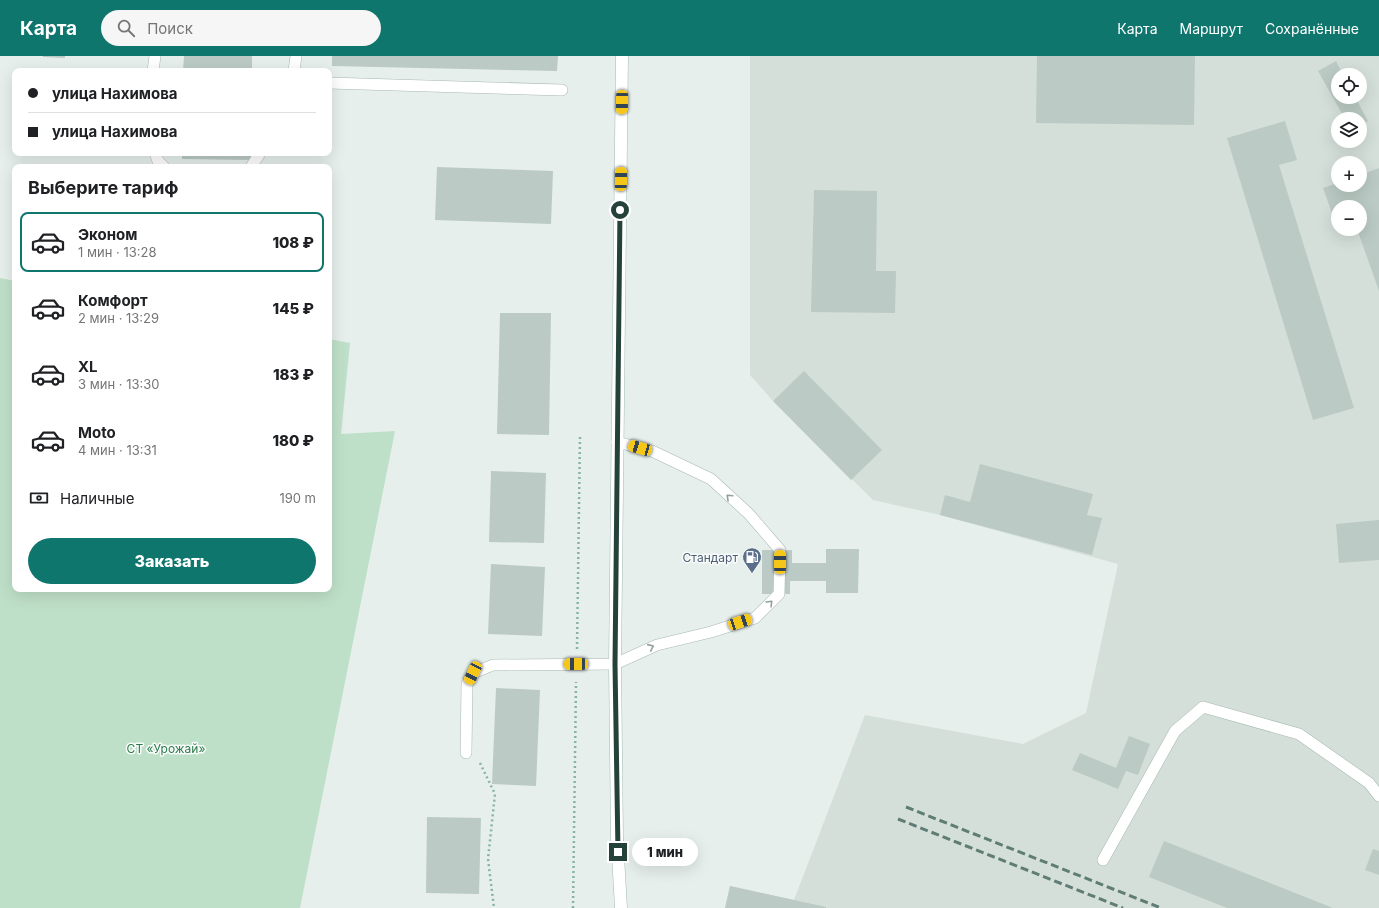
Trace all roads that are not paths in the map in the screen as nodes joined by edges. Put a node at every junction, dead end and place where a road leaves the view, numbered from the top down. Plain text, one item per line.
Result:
1 (155, 56) edge
2 (296, 56) edge
3 (622, 56) edge
4 (153, 68) edge
5 (294, 68) edge
6 (332, 83) edge
7 (562, 90) dead end
8 (618, 442) junction
9 (615, 664) junction
10 (466, 753) road end
11 (1379, 796) edge
12 (1103, 860) dead end
13 (621, 908) edge

1 - 4 lane
2 - 5 lane
3 - 8 main road
6 - 7 lane
8 - 9 main road
9 -> 8 lane
9 - 10 lane
9 - 13 main road
11 - 12 lane

